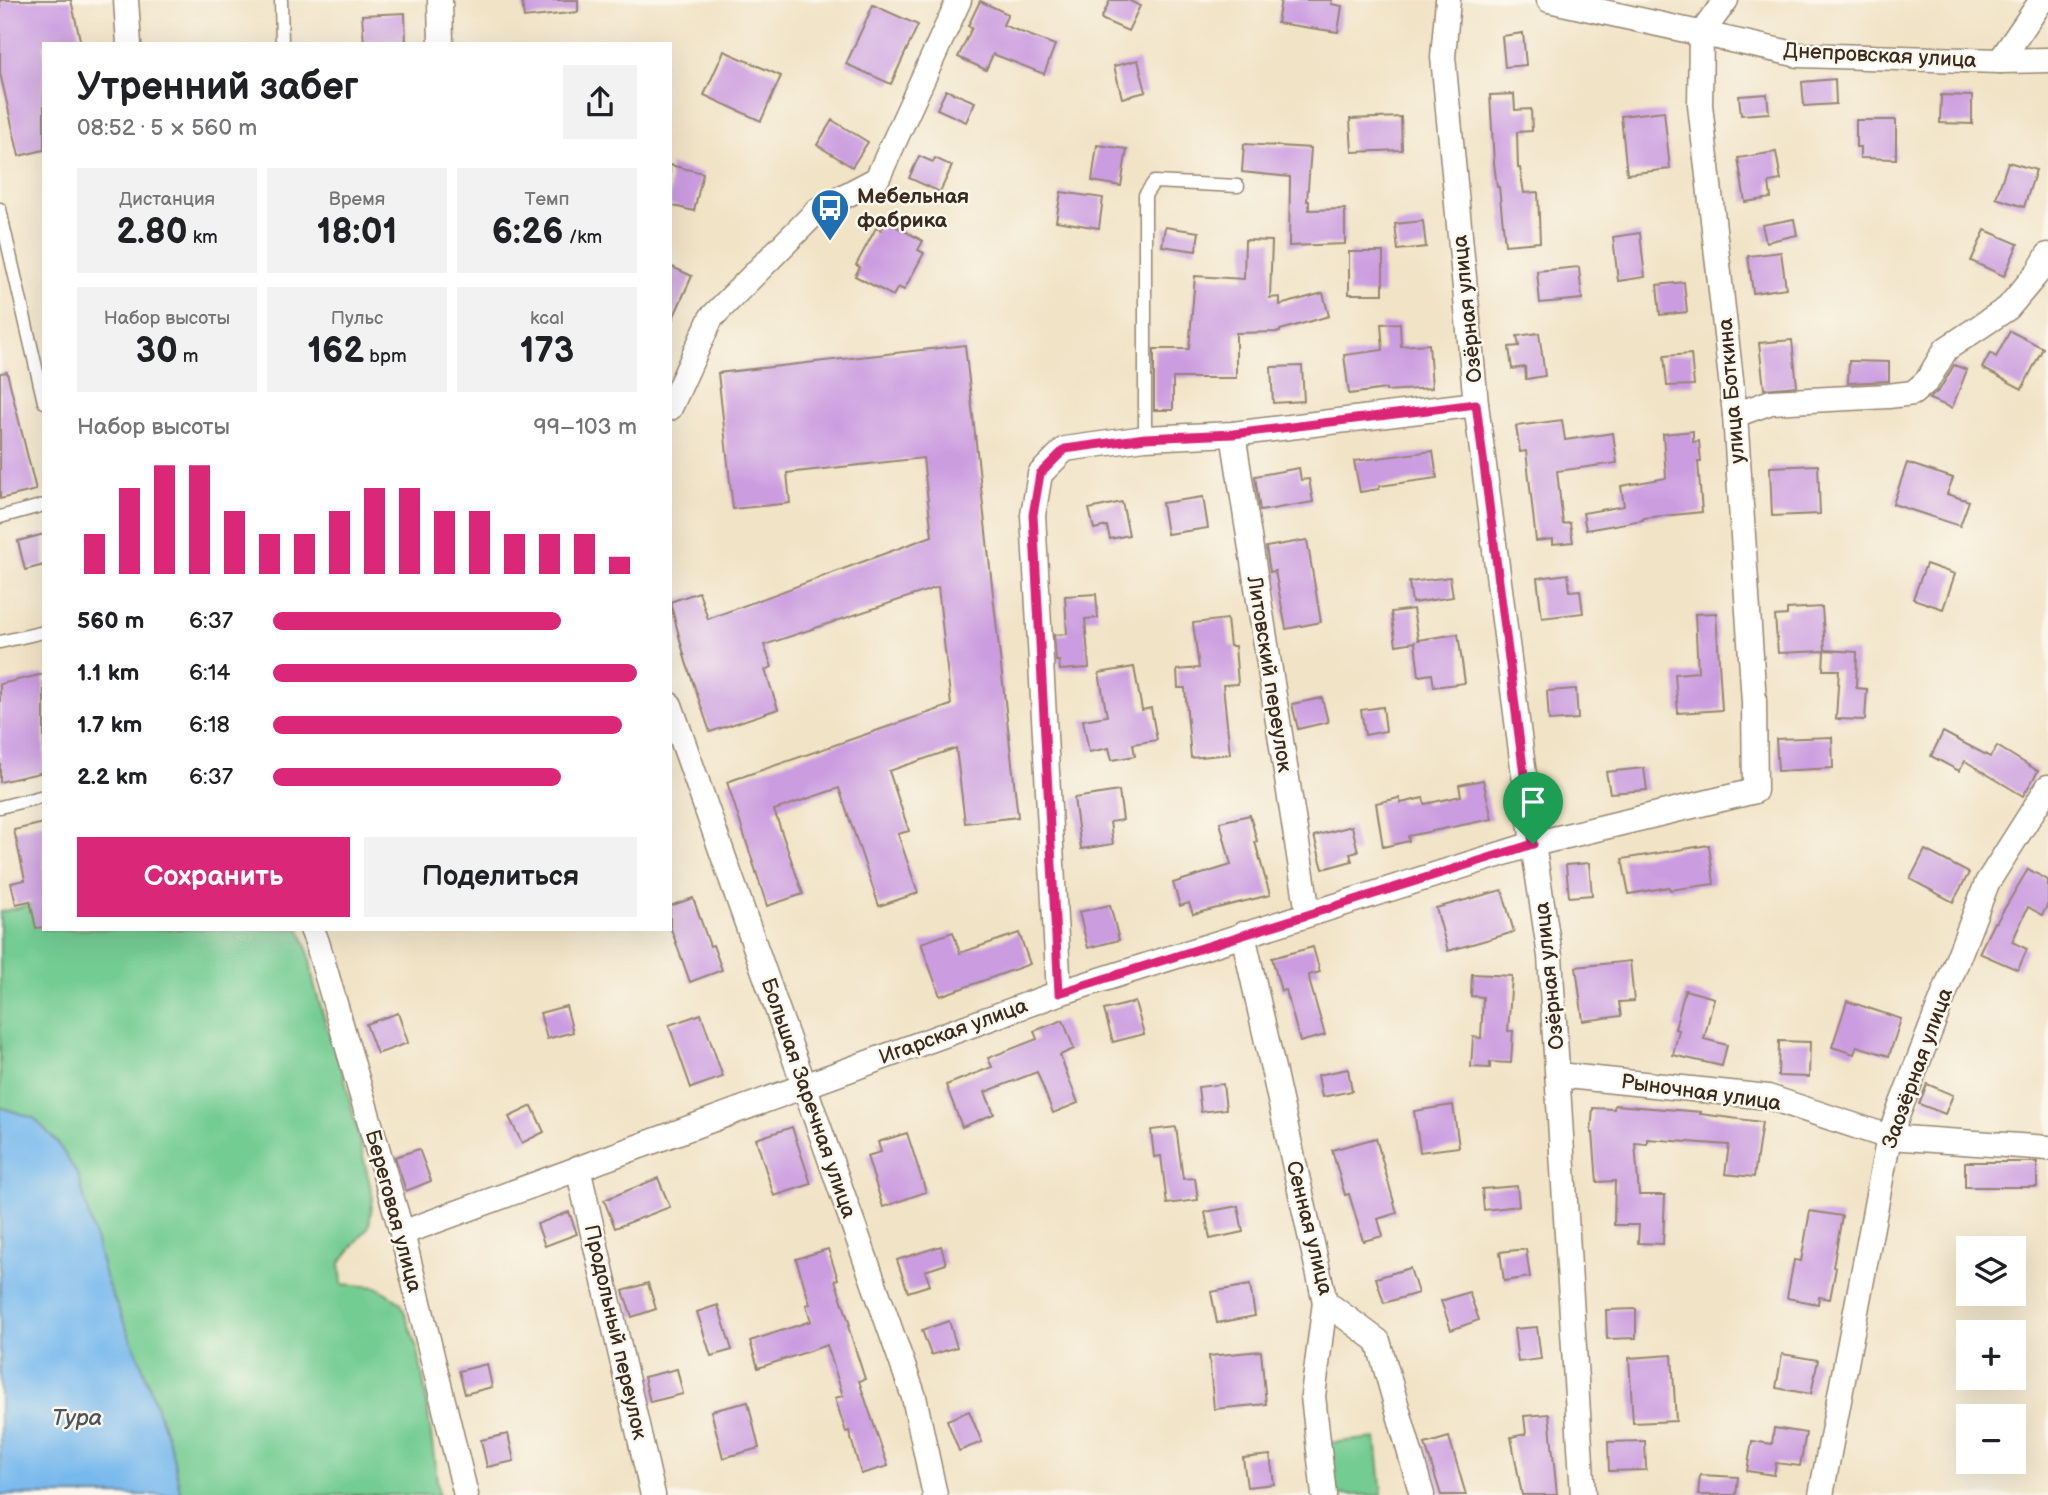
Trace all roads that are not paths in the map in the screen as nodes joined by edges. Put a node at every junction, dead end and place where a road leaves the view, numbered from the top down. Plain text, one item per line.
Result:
1 (126, 0) edge
2 (281, 0) edge
3 (440, 0) edge
4 (959, 0) edge
5 (1448, 0) edge
6 (1549, 0) edge
7 (1726, 0) edge
8 (2042, 0) edge
9 (1701, 34) junction
10 (129, 42) edge
11 (282, 42) edge
12 (441, 42) edge
13 (2048, 60) edge
14 (2000, 61) junction
15 (1238, 186) dead end
16 (0, 209) edge
17 (2, 225) edge
18 (2048, 254) edge
19 (42, 394) edge
20 (672, 404) edge
21 (1476, 404) junction
22 (1735, 415) junction
23 (1233, 434) junction
24 (1145, 438) junction
25 (42, 506) edge
26 (0, 517) edge
27 (42, 632) edge
28 (0, 642) edge
29 (672, 711) edge
30 (2048, 787) edge
31 (1755, 790) joint
32 (42, 796) edge
33 (0, 807) edge
34 (1533, 844) junction
35 (1308, 913) junction
36 (313, 931) edge
37 (1243, 934) junction
38 (1059, 993) junction
39 (1558, 1075) junction
40 (805, 1085) junction
41 (1889, 1137) junction
42 (2048, 1148) edge
43 (578, 1168) junction
44 (402, 1233) junction
45 (1325, 1302) junction
46 (466, 1495) edge
47 (653, 1495) edge
48 (935, 1495) edge
49 (1324, 1495) edge
50 (1422, 1495) edge
51 (1583, 1495) edge
52 (1821, 1495) edge

1 - 10 street
2 - 11 lane
3 - 12 street
4 - 20 street
5 - 21 street, Озёрная улица
6 - 9 street, Днепровская улица
7 - 9 street
8 - 14 street
9 - 14 street, Днепровская улица
9 - 22 street, улица Боткина
13 - 14 street, Днепровская улица
15 - 24 lane
16 - 17 lane
17 - 19 lane
18 - 22 street
21 - 23 street
21 - 34 street, Озёрная улица
22 - 31 street, улица Боткина
23 - 24 street
23 - 35 street, Литовский переулок
24 - 38 street
25 - 26 lane
27 - 28 lane
29 - 40 street, Большая Заречная улица
30 - 41 street, Заозёрная улица
31 - 34 street, Игарская улица
32 - 33 lane
34 - 35 street, Игарская улица
34 - 39 street, Озёрная улица
35 - 37 street, Игарская улица
36 - 44 street, Береговая улица
37 - 38 street, Игарская улица
37 - 45 street, Сенная улица
38 - 40 street, Игарская улица
39 - 41 street, Рыночная улица
39 - 51 street, Озёрная улица
40 - 43 street, Игарская улица
40 - 48 street, Большая Заречная улица
41 - 42 street, Рыночная улица
41 - 52 street, Заозёрная улица
43 - 44 street, Игарская улица
43 - 47 street, Продольный переулок
44 - 46 street, Береговая улица
45 - 49 street
45 - 50 street, Сенная улица

